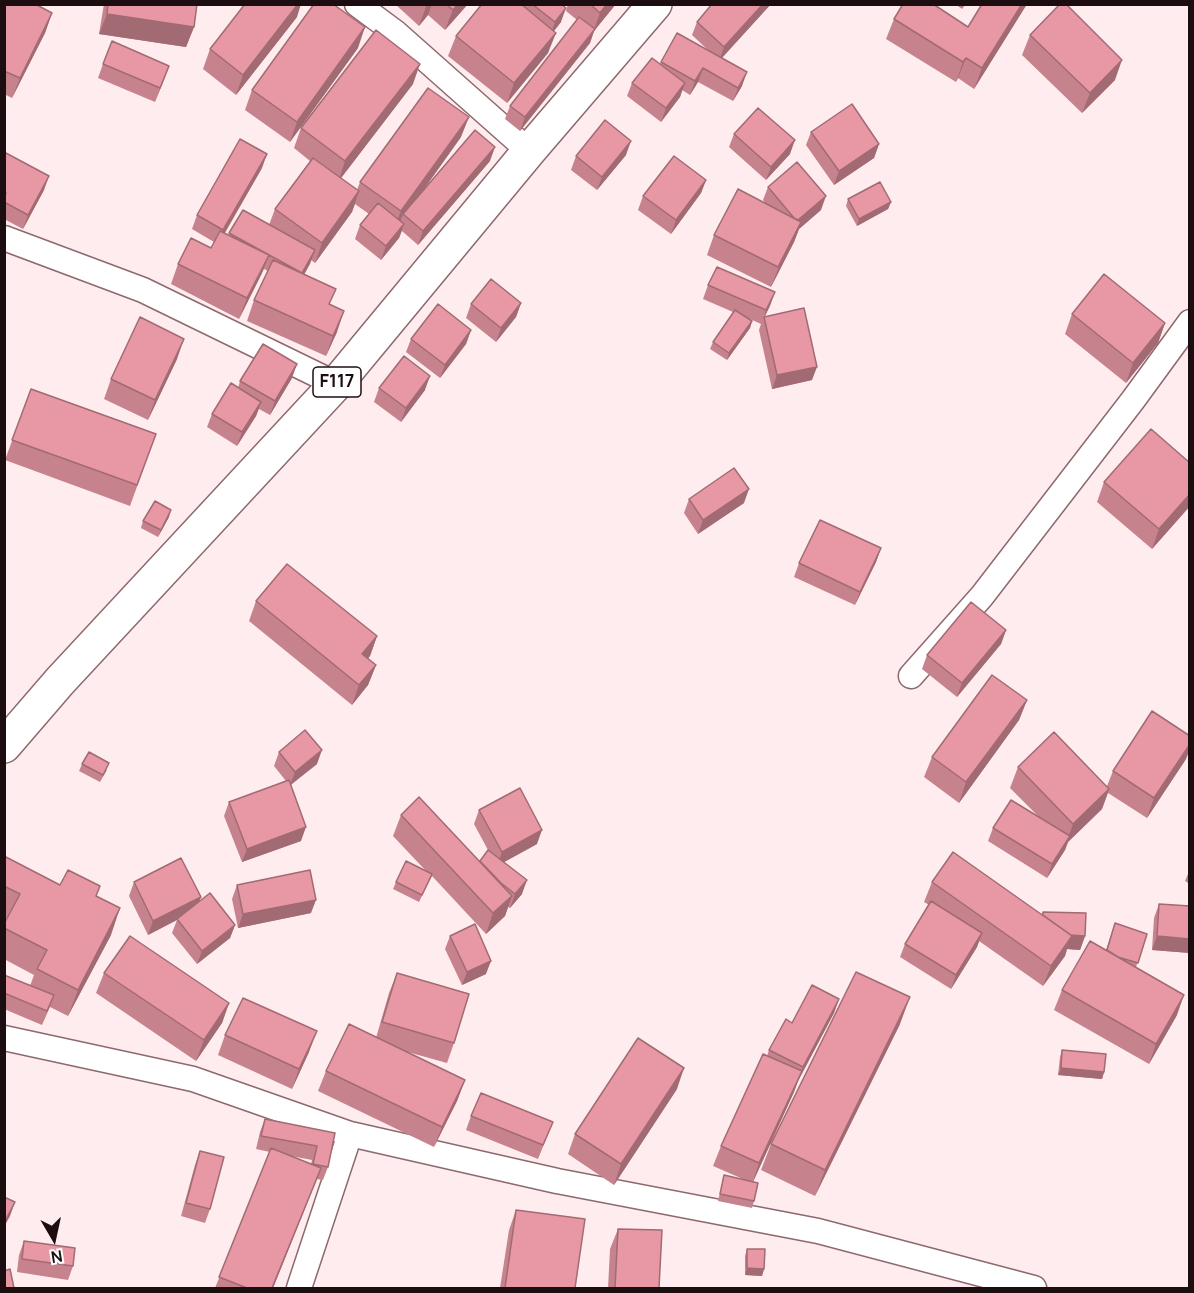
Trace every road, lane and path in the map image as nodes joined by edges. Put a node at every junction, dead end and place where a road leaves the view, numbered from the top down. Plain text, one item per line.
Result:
1 (357, 4) edge
2 (655, 4) edge
3 (529, 151) junction
4 (4, 238) edge
5 (1190, 322) edge
6 (336, 384) junction
7 (911, 676) dead end
8 (4, 746) edge
9 (4, 1038) edge
10 (350, 1134) junction
11 (299, 1288) edge
12 (1034, 1288) edge

1 - 3 street
2 - 3 main road, F117
3 - 6 main road, F117
4 - 6 street
5 - 7 street
6 - 8 main road, F117
9 - 10 street
10 - 11 street
10 - 12 street

